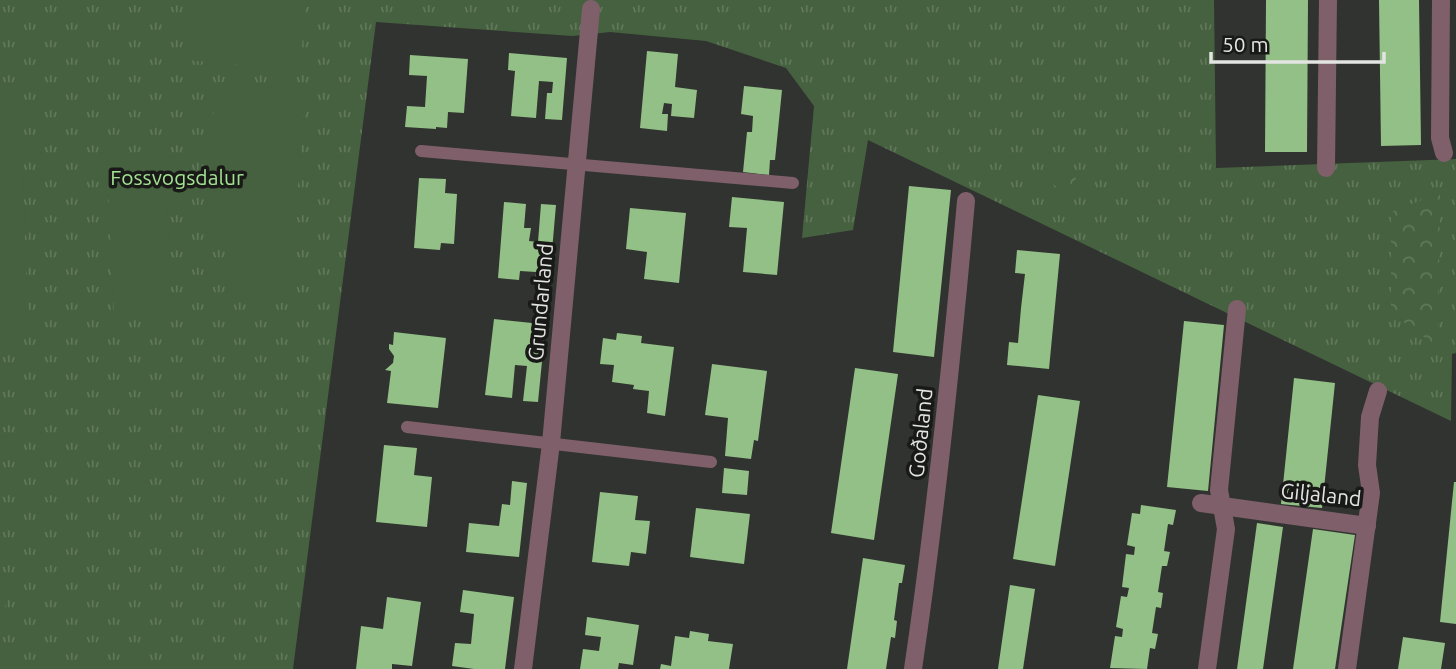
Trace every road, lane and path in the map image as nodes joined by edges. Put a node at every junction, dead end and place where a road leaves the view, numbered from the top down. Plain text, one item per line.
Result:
1 (1328, 0) edge
2 (1441, 0) edge
3 (591, 9) dead end
4 (421, 151) dead end
5 (1444, 153) dead end
6 (577, 165) junction
7 (1326, 168) dead end
8 (793, 183) dead end
9 (966, 201) dead end
10 (1237, 309) dead end
11 (1378, 391) dead end
12 (407, 427) dead end
13 (551, 443) junction
14 (711, 462) dead end
15 (1201, 503) dead end
16 (1222, 506) junction
17 (1367, 526) junction
18 (523, 669) edge
19 (913, 669) edge
20 (1207, 669) edge
21 (1347, 669) edge

1 - 7 street
2 - 5 street
3 - 6 street, Grundarland
4 - 6 lane
6 - 8 lane
6 - 13 street, Grundarland
9 - 19 street, Goðaland
10 - 16 street
11 - 17 street, Giljaland
12 - 13 lane
13 - 14 lane
13 - 18 street, Grundarland
15 - 16 street, Giljaland
16 - 17 street, Giljaland
16 - 20 street
17 - 21 street

